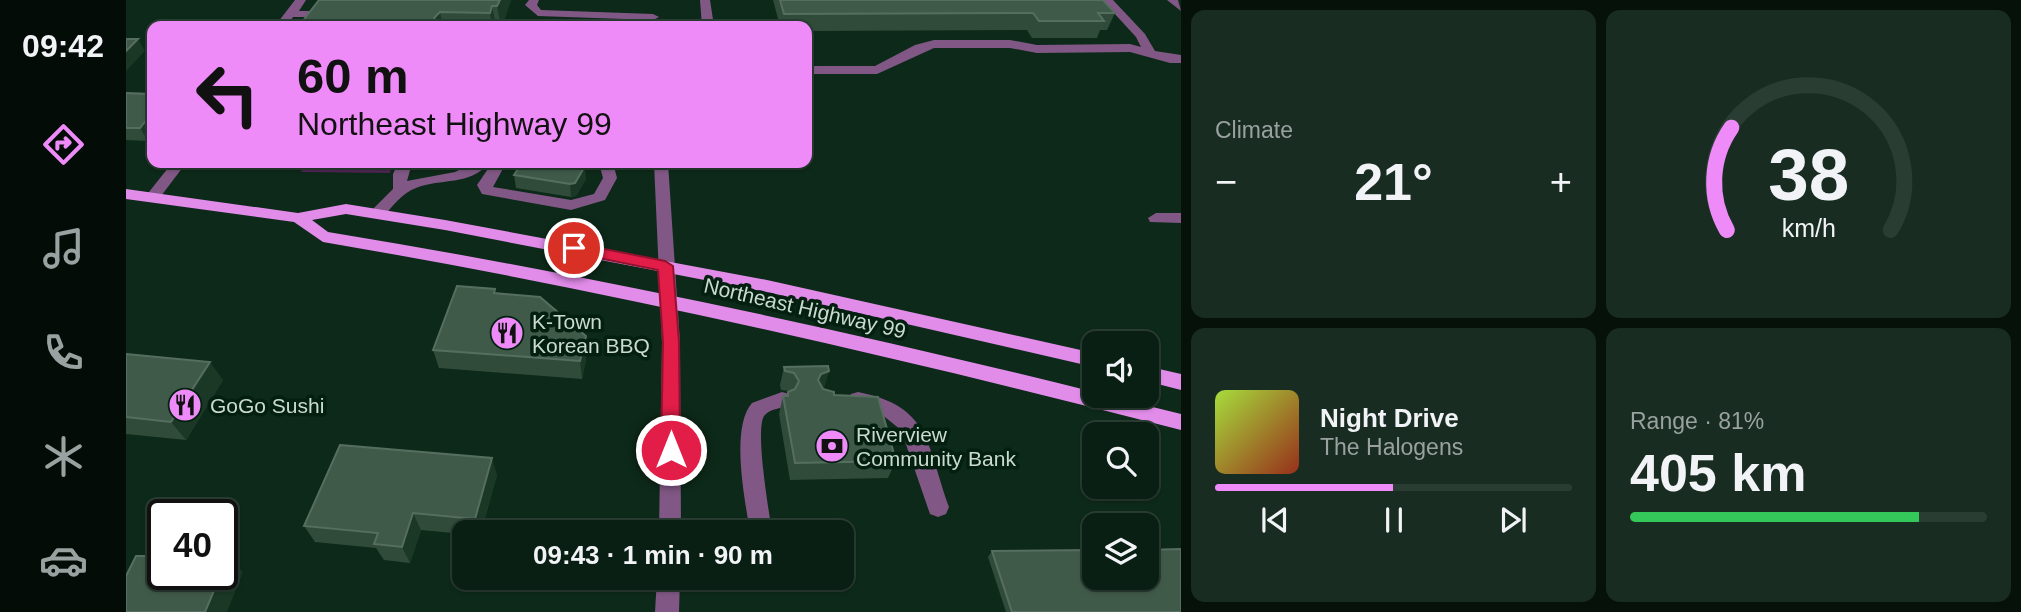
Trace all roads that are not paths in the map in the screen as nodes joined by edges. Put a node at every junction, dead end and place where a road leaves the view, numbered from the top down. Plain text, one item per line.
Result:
1 (301, 0) edge
2 (534, 0) edge
3 (705, 0) edge
4 (1107, 0) edge
5 (291, 13) junction
6 (347, 14) edge
7 (653, 17) edge
8 (285, 21) edge
9 (707, 21) edge
10 (1150, 53) junction
11 (1181, 59) edge
12 (812, 70) edge
13 (175, 168) edge
14 (403, 168) edge
15 (476, 168) edge
16 (495, 168) edge
17 (608, 168) edge
18 (661, 168) edge
19 (400, 190) junction
20 (126, 194) edge
21 (153, 197) junction
22 (377, 214) junction
23 (298, 218) junction
24 (1156, 218) dead end
25 (1181, 218) edge
26 (665, 266) junction
27 (667, 300) junction
28 (1082, 357) edge
29 (1159, 376) edge
30 (1181, 382) edge
31 (836, 399) edge
32 (782, 400) edge
33 (1181, 422) edge
34 (937, 507) dead end
35 (670, 520) edge
36 (760, 520) edge
37 (668, 590) edge
38 (667, 612) edge

1 - 5 street
2 - 7 street
3 - 9 street
4 - 10 street
5 - 6 street
5 - 8 street
10 - 11 street
10 - 12 street
13 - 21 street
14 - 19 street
15 - 19 street
16 - 17 street
18 - 26 street
19 - 22 street
20 - 21 main road, Northeast Highway 99
21 - 23 main road, Northeast Highway 99
22 - 23 main road, Northeast Highway 99
22 - 26 main road, Northeast Highway 99
23 - 27 main road, Northeast Highway 99
24 - 25 street
26 - 27 street
26 - 28 main road, Northeast Highway 99
27 - 33 main road, Northeast Highway 99
27 - 35 street
29 - 30 main road
31 - 34 street
32 - 36 street
37 - 38 street

